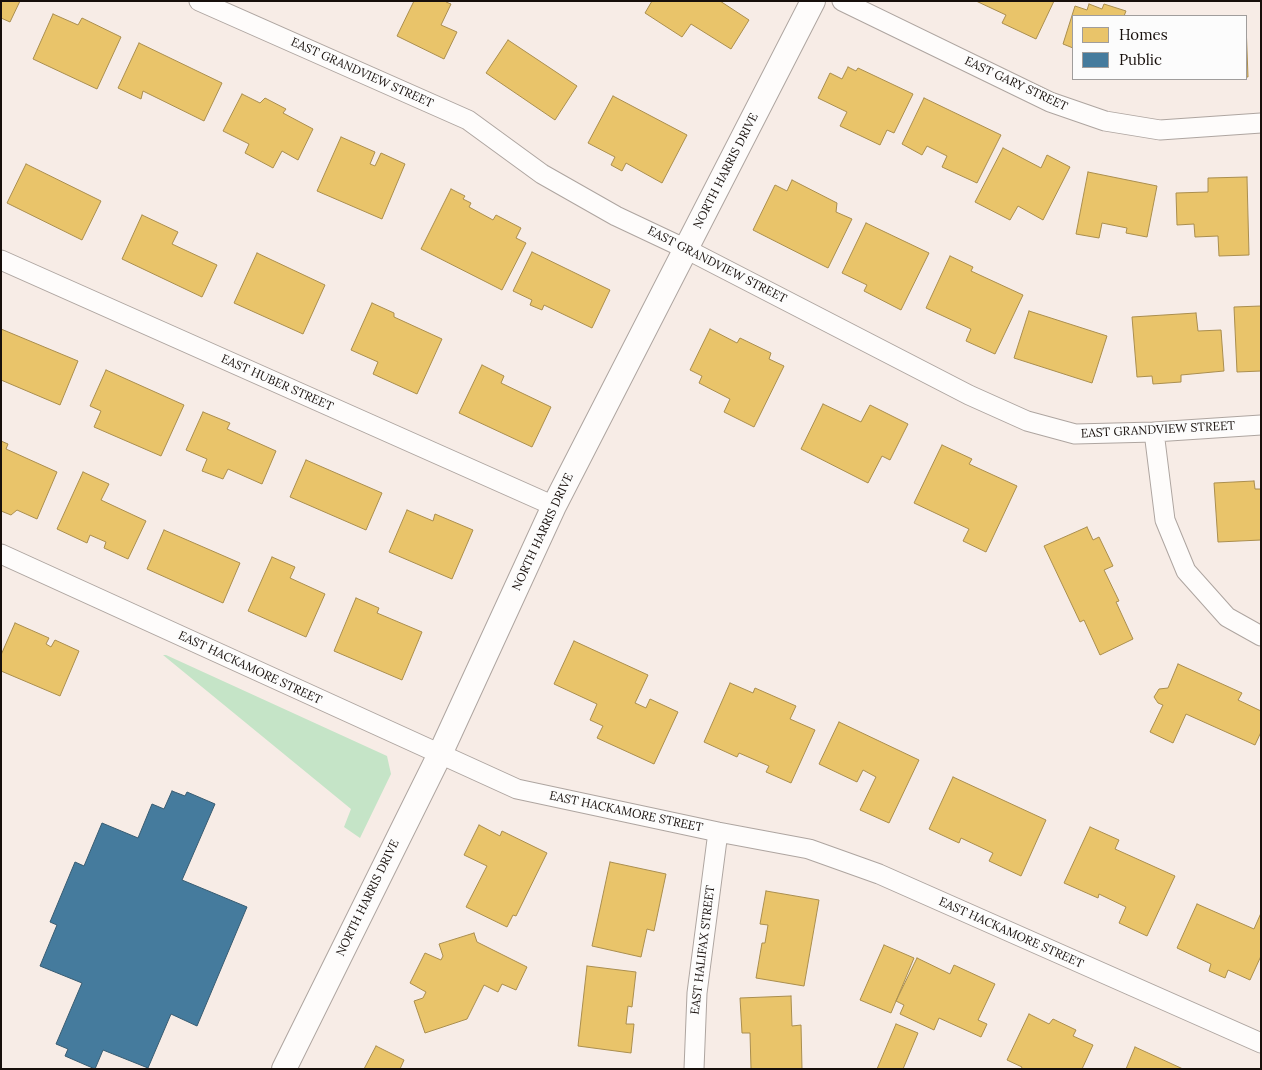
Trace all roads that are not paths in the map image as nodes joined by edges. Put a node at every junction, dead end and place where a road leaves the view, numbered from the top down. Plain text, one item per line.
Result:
1 (199, 1) edge
2 (813, 1) edge
3 (842, 1) edge
4 (1261, 124) edge
5 (686, 249) junction
6 (1, 260) edge
7 (1261, 425) edge
8 (1154, 432) junction
9 (554, 506) junction
10 (1, 554) edge
11 (1261, 636) edge
12 (440, 754) junction
13 (718, 832) junction
14 (1261, 1043) edge
15 (284, 1069) edge
16 (694, 1069) edge

1 - 5 street, EAST GRANDVIEW STREET
2 - 5 street, NORTH HARRIS DRIVE
3 - 4 street, EAST GARY STREET
5 - 8 street, EAST GRANDVIEW STREET
5 - 9 street, NORTH HARRIS DRIVE
6 - 9 street, EAST HUBER STREET
7 - 8 street, EAST GRANDVIEW STREET
8 - 11 street
9 - 12 street, NORTH HARRIS DRIVE
10 - 12 street, EAST HACKAMORE STREET
12 - 13 street, EAST HACKAMORE STREET
12 - 15 street, NORTH HARRIS DRIVE
13 - 14 street, EAST HACKAMORE STREET
13 - 16 street, EAST HALIFAX STREET

